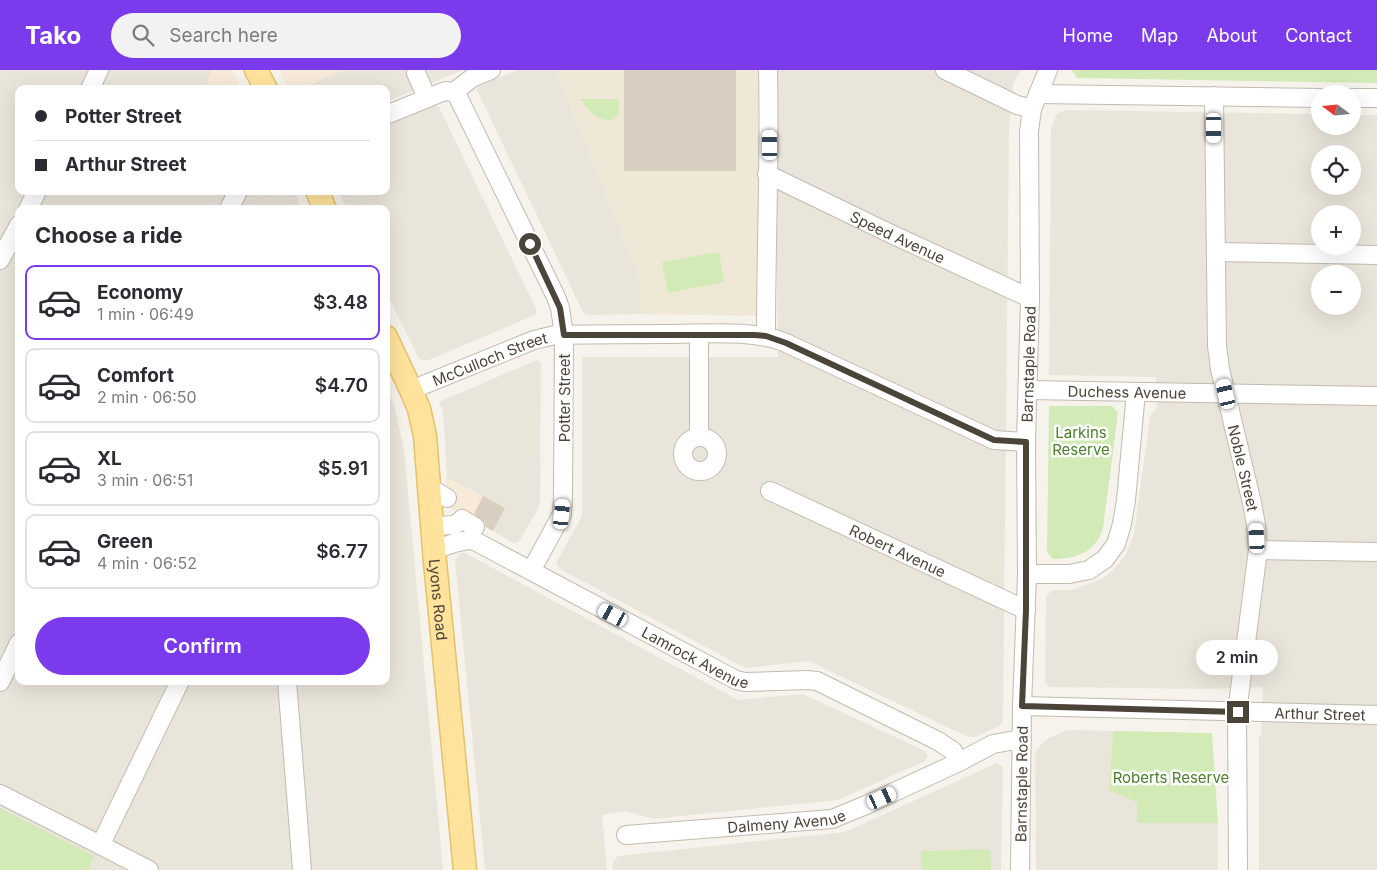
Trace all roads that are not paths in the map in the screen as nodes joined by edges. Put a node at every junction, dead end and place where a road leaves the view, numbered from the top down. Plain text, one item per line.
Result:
1 (99, 70) edge
2 (256, 70) edge
3 (492, 70) edge
4 (768, 70) edge
5 (946, 70) edge
6 (1048, 70) edge
7 (416, 73) dead end
8 (92, 85) edge
9 (264, 85) edge
10 (454, 92) junction
11 (1214, 96) junction
12 (427, 98) junction
13 (1311, 98) edge
14 (1361, 98) edge
15 (1377, 98) edge
16 (1035, 101) junction
17 (390, 113) edge
18 (768, 174) junction
19 (15, 232) edge
20 (1216, 252) junction
21 (1377, 255) edge
22 (0, 260) edge
23 (1030, 298) junction
24 (699, 334) junction
25 (564, 335) junction
26 (766, 336) junction
27 (390, 345) edge
28 (411, 390) junction
29 (1028, 390) junction
30 (1136, 392) junction
31 (1226, 394) junction
32 (1377, 396) edge
33 (699, 436) dead end
34 (1026, 442) junction
35 (770, 492) dead end
36 (468, 523) dead end
37 (433, 526) junction
38 (435, 549) junction
39 (1258, 550) junction
40 (1377, 552) edge
41 (531, 571) junction
42 (1027, 574) junction
43 (1026, 610) junction
44 (15, 651) edge
45 (0, 682) edge
46 (178, 685) edge
47 (286, 685) edge
48 (1022, 706) junction
49 (1238, 712) junction
50 (1377, 714) edge
51 (1022, 739) junction
52 (959, 762) junction
53 (0, 794) edge
54 (626, 835) dead end
55 (101, 844) junction
56 (149, 870) edge
57 (302, 870) edge
58 (465, 870) edge
59 (1020, 870) edge
60 (1238, 870) edge

1 - 8 street
2 - 9 main road
3 - 10 street
4 - 18 street
5 - 16 street
6 - 16 street, Barnstaple Road
7 - 12 street
10 - 12 street
10 - 25 street, Potter Street
11 - 13 street
11 - 16 street
11 - 20 street, Noble Street
12 - 17 street
14 - 15 street
16 - 23 street, Barnstaple Road
18 - 23 street, Speed Avenue
18 - 26 street
19 - 22 street
20 - 21 street
20 - 31 street, Noble Street
23 - 29 street, Barnstaple Road
24 - 25 street, McCulloch Street
24 - 26 street, McCulloch Street
24 - 33 street
25 - 28 street, McCulloch Street
25 - 41 street, Potter Street
26 - 34 street, McCulloch Street
27 - 28 main road, Lyons Road
28 - 37 main road, Lyons Road
29 - 30 street, Duchess Avenue
29 - 34 street, Barnstaple Road
30 - 31 street, Duchess Avenue
30 - 42 street
31 - 32 street, Duchess Avenue
31 - 39 street, Noble Street
34 - 42 street, Barnstaple Road
35 - 43 street, Robert Avenue
36 - 37 street
37 - 38 main road, Lyons Road
38 - 41 street, Lamrock Avenue
38 - 58 main road, Lyons Road
39 - 40 street
39 - 49 street, Noble Street
41 - 52 street, Lamrock Avenue
42 - 43 street, Barnstaple Road
43 - 48 street, Barnstaple Road
44 - 45 street
46 - 55 street
47 - 57 street
48 - 49 street, Arthur Street
48 - 51 street, Barnstaple Road
49 - 50 street, Arthur Street
49 - 60 street, Noble Street
51 - 52 street, Dalmeny Avenue
51 - 59 street, Barnstaple Road
52 - 54 street, Dalmeny Avenue
53 - 55 street
55 - 56 street

